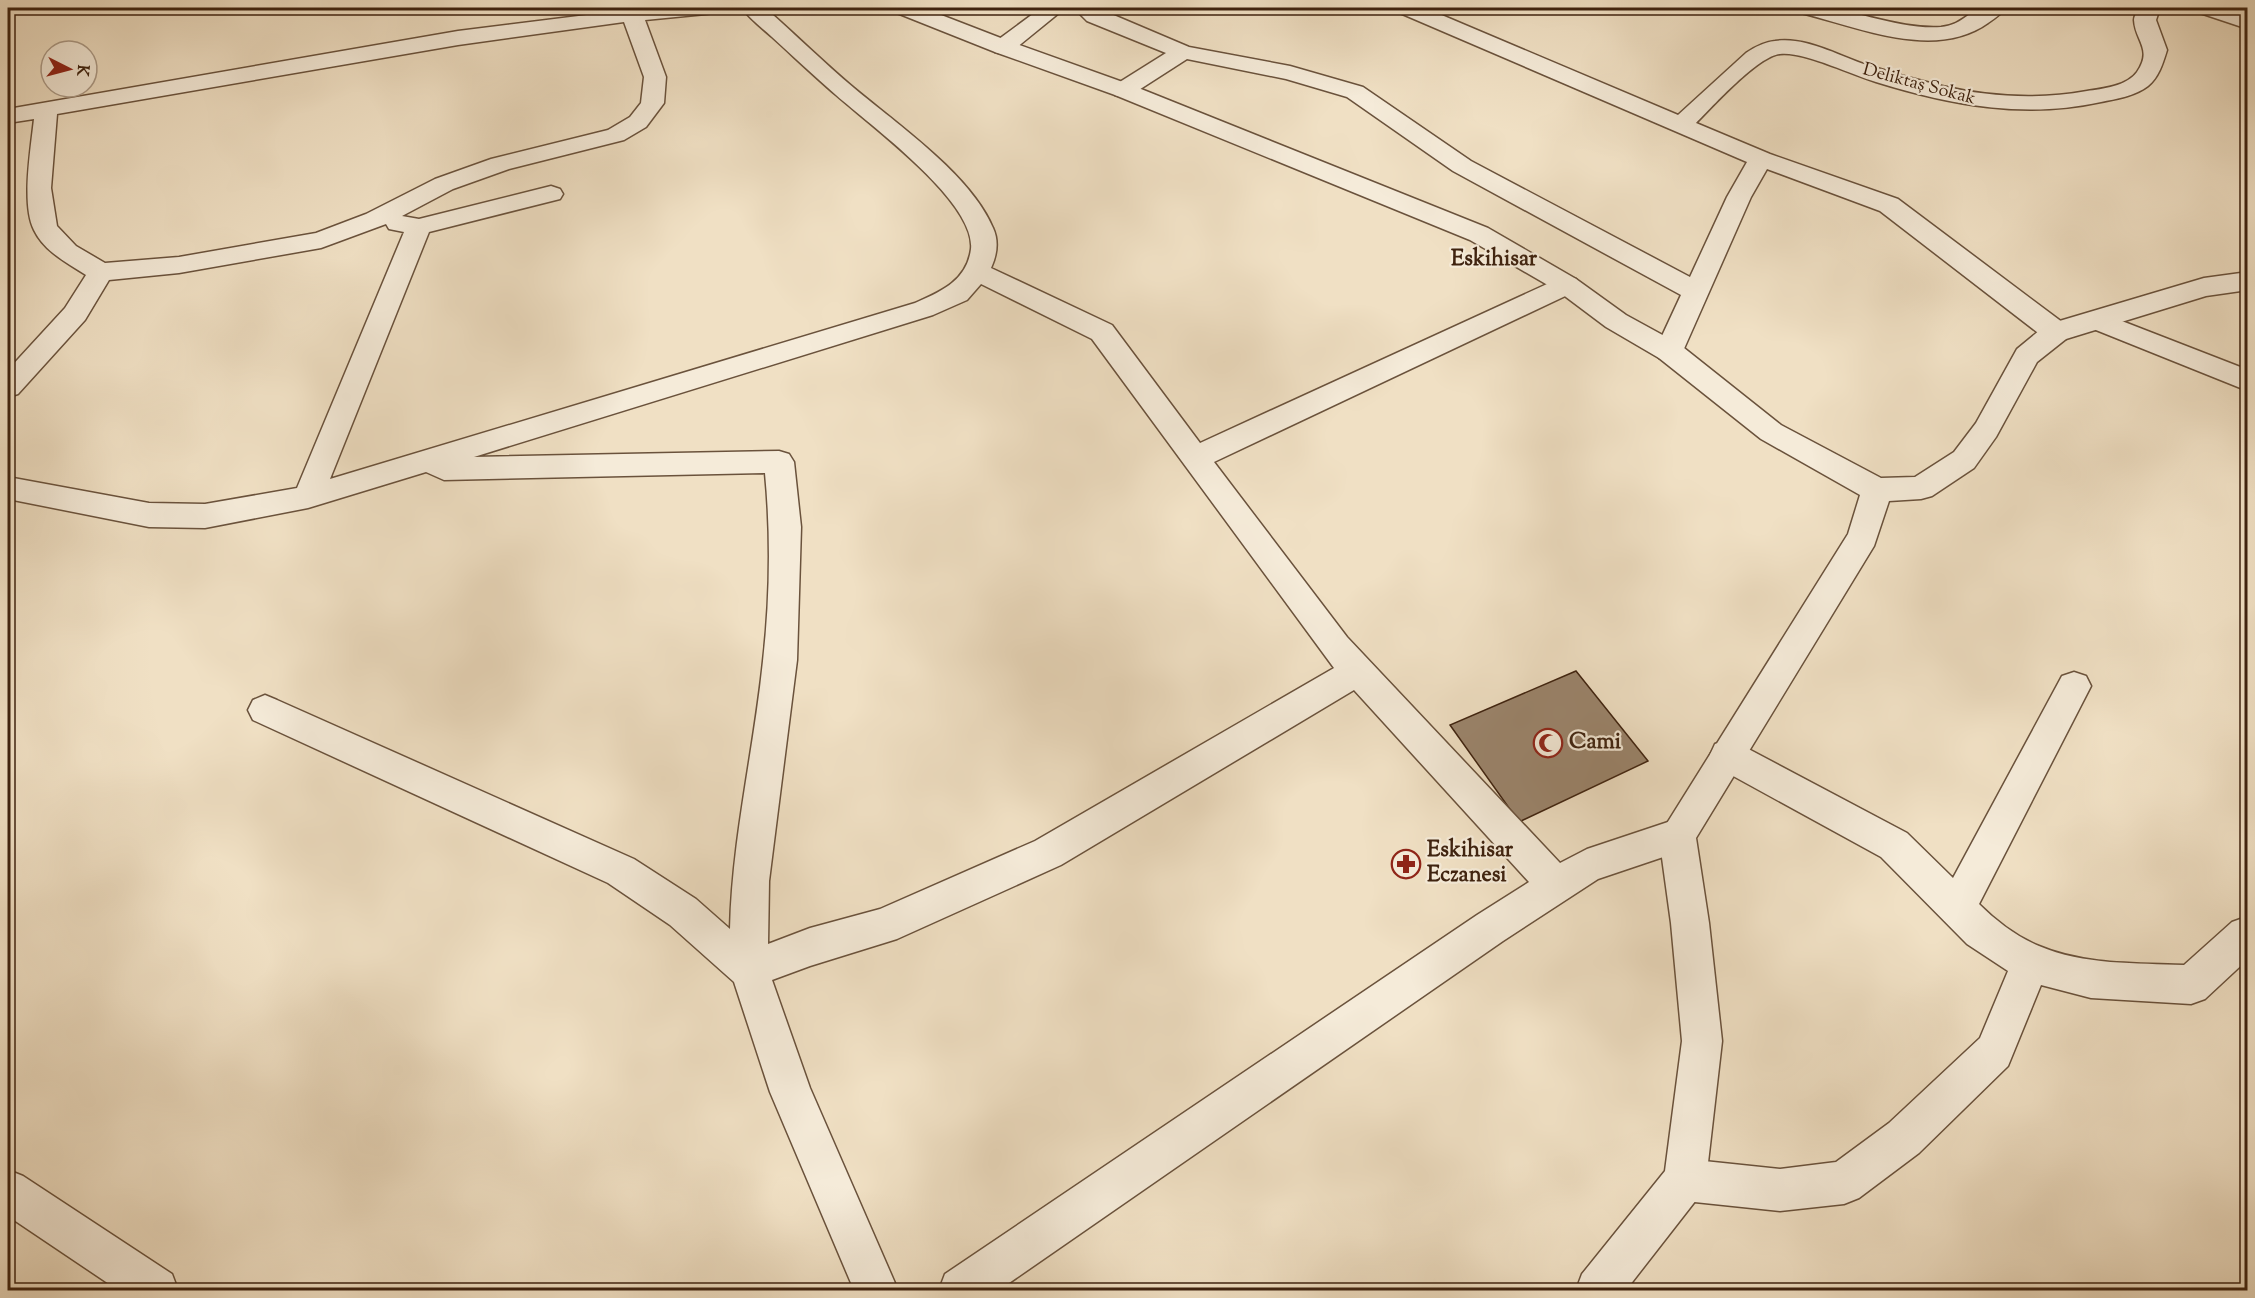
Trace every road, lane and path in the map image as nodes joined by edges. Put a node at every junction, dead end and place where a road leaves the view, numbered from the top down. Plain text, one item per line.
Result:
1 (706, 8) edge
2 (753, 8) edge
3 (905, 8) edge
4 (1054, 8) edge
5 (1084, 8) edge
6 (1408, 8) edge
7 (1809, 8) edge
8 (1995, 8) edge
9 (2149, 8) edge
10 (2208, 8) edge
11 (632, 15) junction
12 (2247, 23) edge
13 (1003, 47) junction
14 (1183, 52) junction
15 (1123, 90) junction
16 (46, 110) junction
17 (8, 116) edge
18 (1682, 124) junction
19 (1761, 159) junction
20 (550, 194) dead end
21 (375, 220) junction
22 (419, 226) junction
23 (976, 271) junction
24 (101, 272) junction
25 (2247, 281) edge
26 (1567, 285) junction
27 (1697, 292) junction
28 (2096, 320) junction
29 (2056, 332) junction
30 (1669, 351) junction
31 (2247, 381) edge
32 (8, 387) edge
33 (1195, 458) junction
34 (428, 460) junction
35 (8, 489) edge
36 (1877, 490) junction
37 (308, 497) junction
38 (1357, 671) junction
39 (2074, 686) dead end
40 (265, 710) dead end
41 (1727, 755) junction
42 (1677, 836) junction
43 (1556, 885) junction
44 (1957, 908) junction
45 (2246, 935) dead end
46 (2030, 963) junction
47 (749, 970) junction
48 (1685, 1180) junction
49 (8, 1191) edge
50 (156, 1290) edge
51 (876, 1290) edge
52 (961, 1290) edge
53 (1598, 1290) edge

1 - 11 street
2 - 23 street
3 - 13 street
4 - 13 street
5 - 14 street
6 - 18 street
7 - 8 street
9 - 18 street, Deliktaş Sokak
10 - 12 street
11 - 16 street
11 - 21 street
13 - 15 street
14 - 15 street
14 - 27 street
15 - 26 street
16 - 17 street
16 - 24 street
18 - 19 street
19 - 27 street
19 - 29 street
20 - 22 street
21 - 22 street
21 - 24 street
22 - 37 street
23 - 33 street
23 - 34 street
24 - 32 street
25 - 28 street
26 - 30 street
26 - 33 street
27 - 30 street
28 - 29 street
28 - 31 street
29 - 36 street
30 - 36 street
33 - 38 street
34 - 37 street
34 - 47 street
35 - 37 street
36 - 41 street
38 - 43 street
38 - 47 street
39 - 44 street
40 - 47 street
41 - 42 street
41 - 44 street
42 - 43 street
42 - 48 street
43 - 52 street
44 - 46 street
45 - 46 street
46 - 48 street
47 - 51 street
48 - 53 street
49 - 50 street

